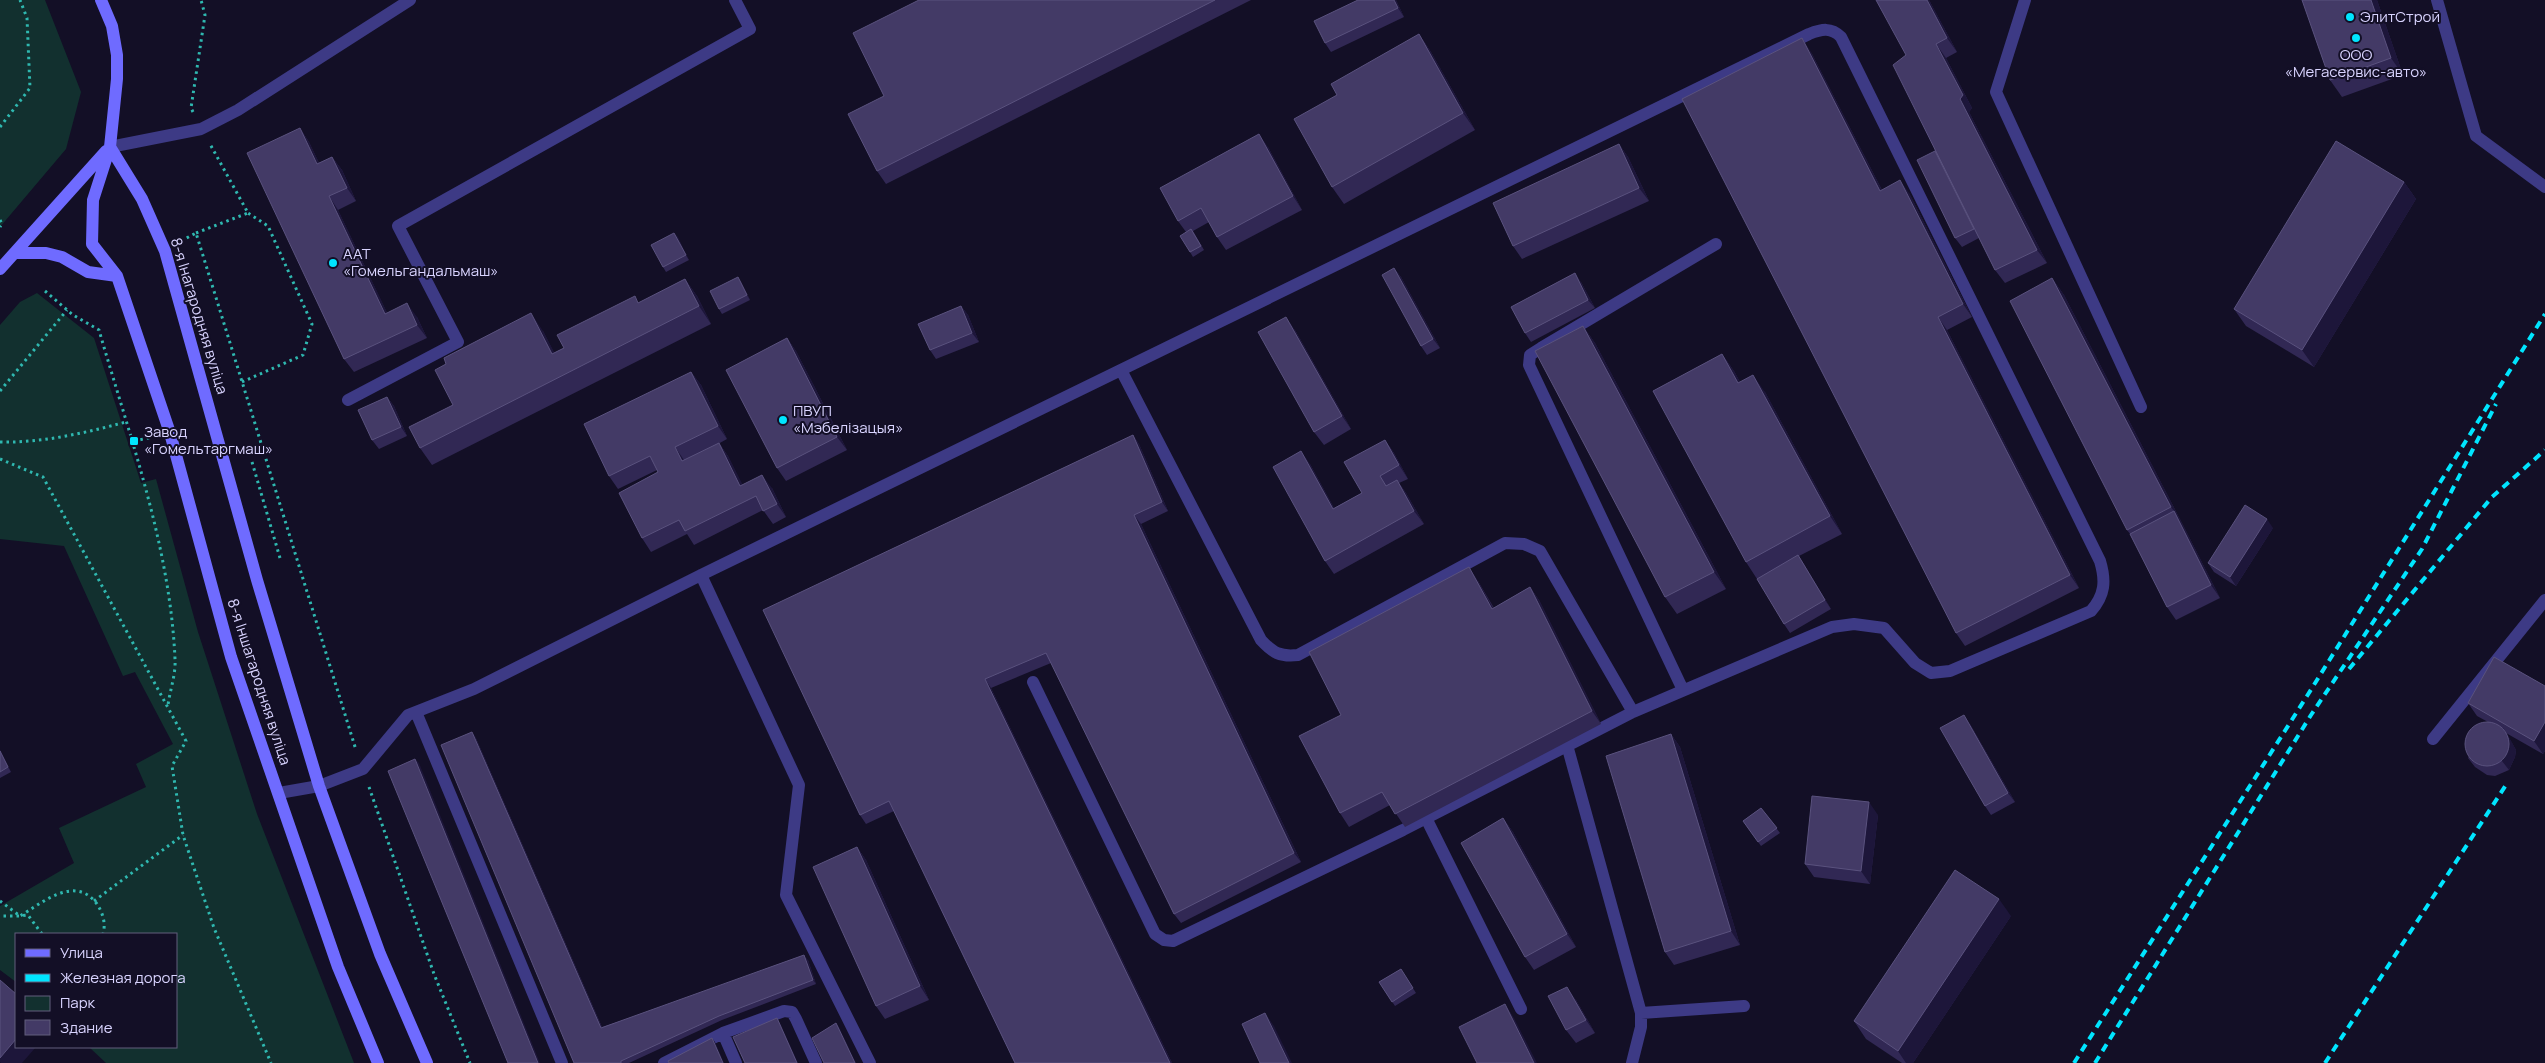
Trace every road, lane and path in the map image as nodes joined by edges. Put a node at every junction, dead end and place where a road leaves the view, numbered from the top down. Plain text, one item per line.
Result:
1 (20, 0) edge
2 (101, 0) edge
3 (410, 0) edge
4 (735, 0) edge
5 (2024, 0) edge
6 (2438, 0) edge
7 (0, 128) edge
8 (110, 147) junction
9 (2545, 188) edge
10 (248, 213) dead end
11 (0, 220) edge
12 (0, 227) edge
13 (179, 241) dead end
14 (1716, 244) dead end
15 (16, 253) junction
16 (0, 269) edge
17 (117, 276) junction
18 (45, 291) dead end
19 (67, 310) junction
20 (1121, 370) junction
21 (242, 382) junction
22 (0, 391) edge
23 (348, 400) dead end
24 (2141, 407) dead end
25 (126, 422) junction
26 (0, 442) edge
27 (0, 459) edge
28 (252, 462) dead end
29 (280, 558) dead end
30 (701, 575) junction
31 (257, 580) joint
32 (2545, 600) edge
33 (1032, 682) dead end
34 (1683, 690) junction
35 (168, 705) junction
36 (416, 712) junction
37 (1633, 712) junction
38 (2432, 739) dead end
39 (1568, 745) junction
40 (362, 768) junction
41 (319, 786) junction
42 (279, 793) junction
43 (1426, 818) junction
44 (183, 835) junction
45 (0, 901) edge
46 (94, 901) junction
47 (0, 916) edge
48 (20, 916) junction
49 (41, 933) edge
50 (103, 933) edge
51 (1744, 1006) dead end
52 (1522, 1009) dead end
53 (1641, 1013) junction
54 (723, 1033) junction
55 (271, 1063) edge
56 (378, 1063) edge
57 (427, 1063) edge
58 (470, 1063) edge
59 (562, 1063) edge
60 (664, 1063) edge
61 (736, 1063) edge
62 (816, 1063) edge
63 (870, 1063) edge
64 (1632, 1063) edge

1 - 7 path
2 - 8 main road
3 - 8 lane
4 - 23 lane
5 - 24 lane
6 - 9 lane
8 - 15 main road
8 - 17 main road
8 - 31 main road, 8-я Інагародняя вуліца
10 - 21 path
11 - 12 path
13 - 21 path
14 - 34 lane
15 - 16 main road
15 - 17 main road
17 - 42 main road, 8-я Іншагародняя вуліца
18 - 19 path
19 - 22 path
19 - 25 path
20 - 30 lane
20 - 34 lane
20 - 37 lane
21 - 40 path
25 - 26 path
25 - 35 path
27 - 35 path
28 - 29 path
30 - 36 lane
30 - 63 lane
31 - 41 main road, 8-я Іншагародняя вуліца
32 - 38 lane
33 - 43 lane
34 - 37 lane
35 - 44 path
36 - 40 lane
36 - 59 lane
37 - 39 lane
39 - 43 lane
39 - 53 lane
40 - 41 lane
40 - 58 path
41 - 42 lane
41 - 57 main road, 8-я Іншагародняя вуліца
42 - 56 main road, 8-я Іншагародняя вуліца
43 - 52 lane
44 - 46 path
44 - 55 path
45 - 48 path
46 - 48 path
46 - 50 path
47 - 48 path
48 - 49 path
51 - 53 lane
53 - 64 lane
54 - 60 lane
54 - 61 lane
54 - 62 lane

